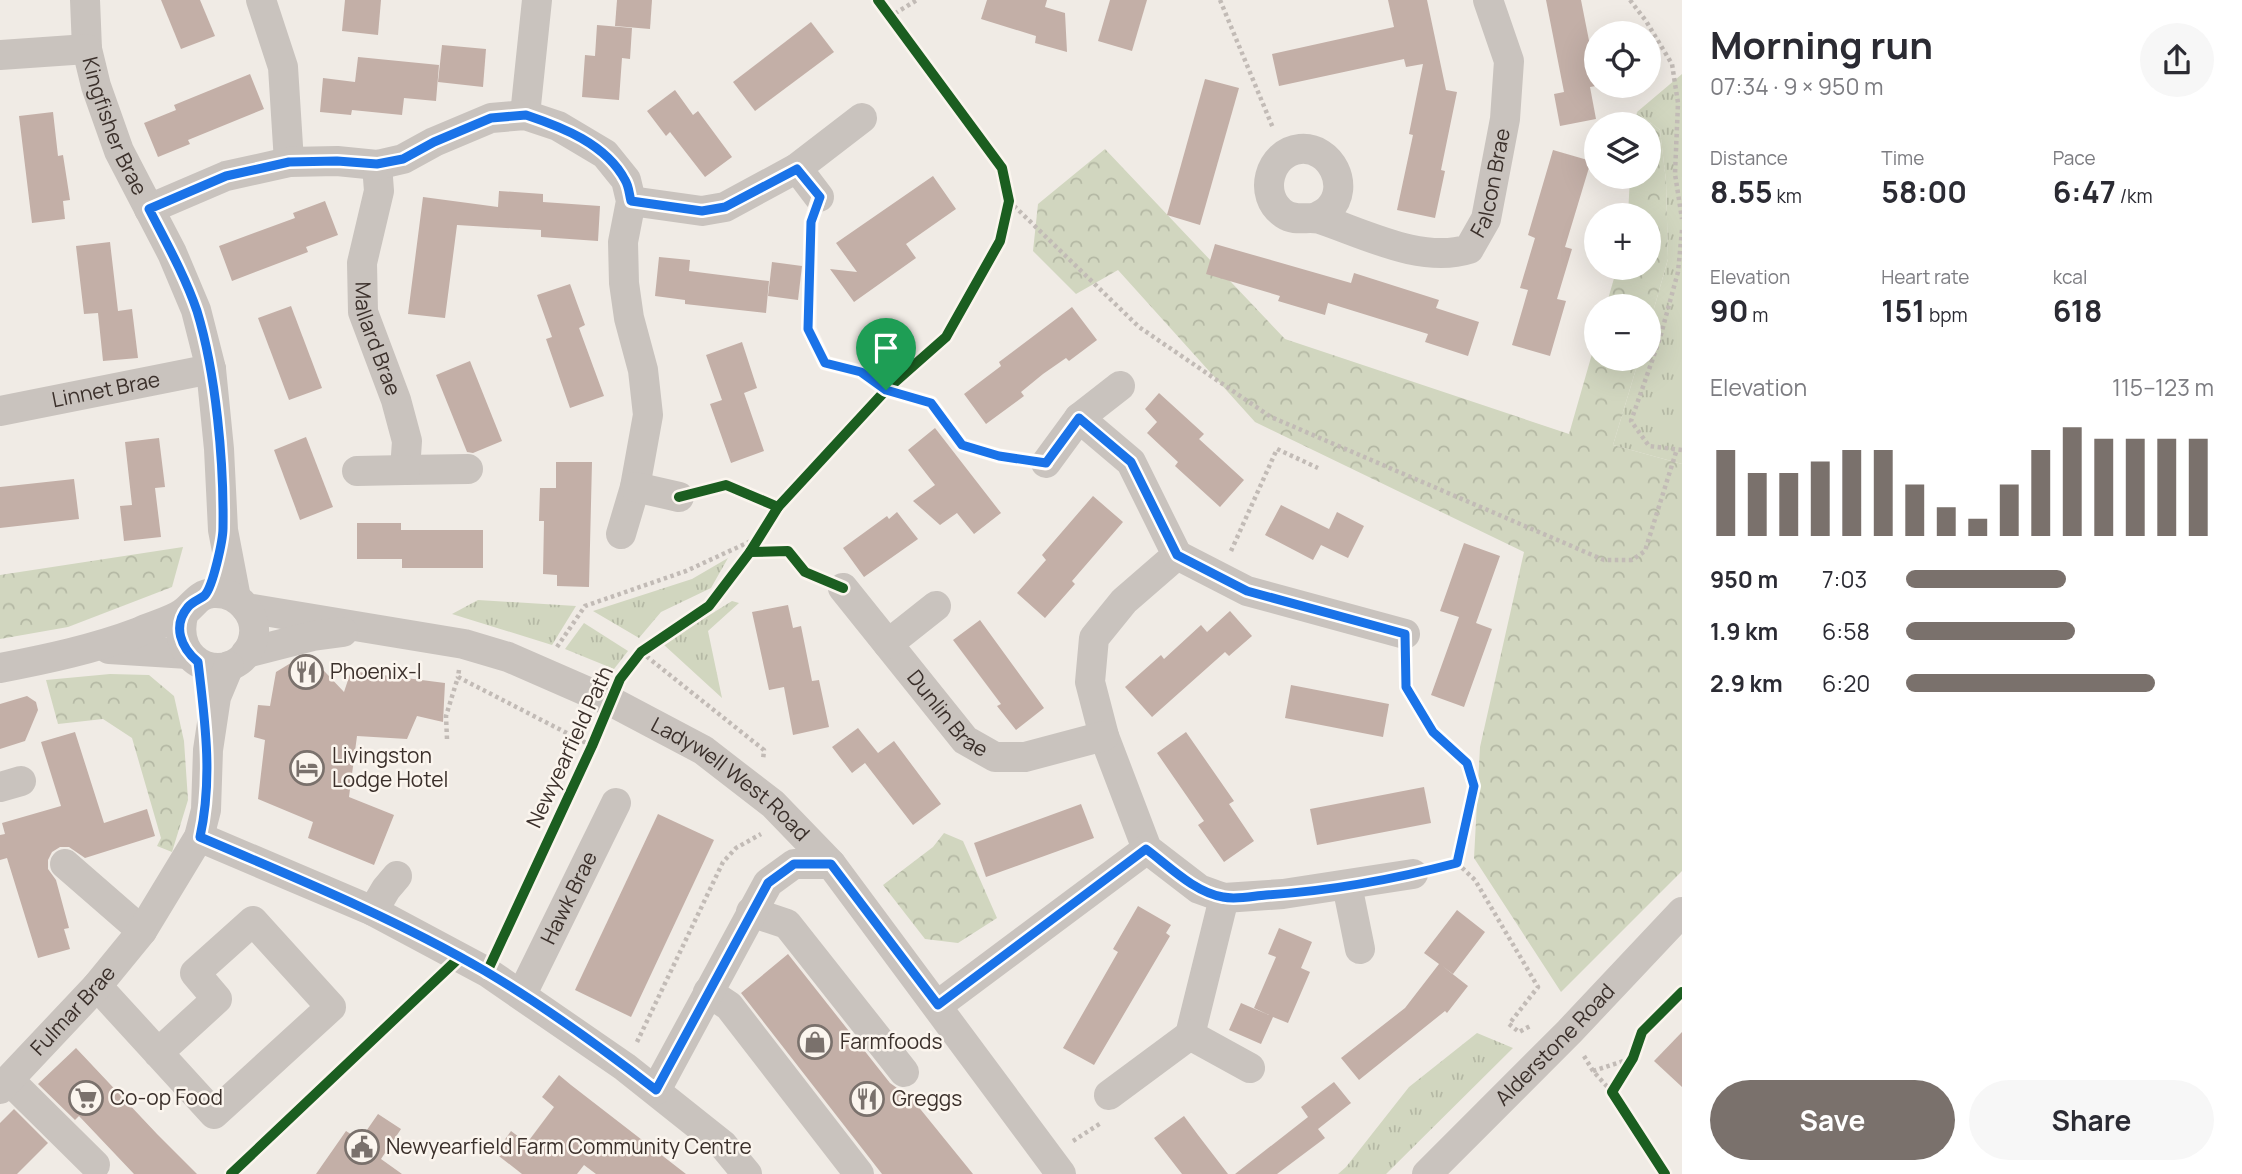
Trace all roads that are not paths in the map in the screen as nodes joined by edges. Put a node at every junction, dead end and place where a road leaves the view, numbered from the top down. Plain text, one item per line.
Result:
1 (85, 0) edge
2 (261, 0) edge
3 (537, 0) edge
4 (1488, 0) edge
5 (87, 49) junction
6 (0, 55) edge
7 (526, 115) junction
8 (862, 118) dead end
9 (289, 162) junction
10 (377, 164) junction
11 (797, 169) junction
12 (820, 197) dead end
13 (631, 201) junction
14 (149, 209) junction
15 (1315, 218) junction
16 (211, 369) junction
17 (1119, 386) dead end
18 (0, 411) edge
19 (1079, 418) junction
20 (1046, 463) dead end
21 (468, 469) dead end
22 (405, 470) junction
23 (357, 471) dead end
24 (635, 486) junction
25 (679, 496) dead end
26 (223, 530) junction
27 (621, 534) dead end
28 (1177, 555) junction
29 (843, 588) dead end
30 (194, 603) junction
31 (241, 603) junction
32 (936, 606) dead end
33 (374, 627) junction
34 (1405, 634) road end
35 (888, 644) junction
36 (91, 648) junction
37 (193, 658) junction
38 (237, 659) junction
39 (0, 668) edge
40 (1104, 736) junction
41 (208, 750) junction
42 (616, 803) dead end
43 (200, 837) junction
44 (1146, 849) junction
45 (65, 864) dead end
46 (831, 864) junction
47 (1413, 874) road end
48 (397, 876) dead end
49 (1347, 885) junction
50 (1224, 898) junction
51 (373, 911) junction
52 (751, 912) junction
53 (1682, 912) edge
54 (142, 931) junction
55 (1360, 949) dead end
56 (97, 986) junction
57 (708, 992) junction
58 (522, 995) junction
59 (938, 1005) junction
60 (1190, 1035) junction
61 (158, 1053) junction
62 (1250, 1068) dead end
63 (904, 1072) dead end
64 (4, 1084) edge
65 (656, 1090) junction
66 (1109, 1095) road end
67 (96, 1165) dead end
68 (1055, 1166) edge
69 (747, 1174) edge
70 (859, 1174) edge
71 (1427, 1174) edge

1 - 5 street, Kingfisher Brae
2 - 9 street
3 - 7 street
4 - 15 street, Falcon Brae
5 - 6 street
5 - 14 street, Kingfisher Brae
7 - 10 street
7 - 13 street
8 - 11 street
9 - 10 street
9 - 14 street
10 - 22 street, Mallard Brae
11 - 12 street
11 - 13 street
13 - 24 street
14 - 16 street, Kingfisher Brae
15 - 15 street, Falcon Brae
16 - 18 street, Linnet Brae
16 - 26 street, Kingfisher Brae
17 - 19 street
19 - 20 street
19 - 28 street
21 - 22 street
22 - 23 street
24 - 25 street
24 - 27 street
26 - 30 street, Kingfisher Brae
26 - 31 street, Kingfisher Brae
28 - 34 street
28 - 40 street
29 - 35 street, Dunlin Brae
30 - 31 street, Ladywell West Road
30 - 36 street, Ladywell West Road
30 - 37 street
31 - 33 street, Ladywell West Road
31 - 38 street
32 - 35 street
33 - 38 street, Ladywell West Road
33 - 46 street, Ladywell West Road
35 - 40 street, Dunlin Brae
36 - 37 street, Ladywell West Road
36 - 39 street, Ladywell West Road
37 - 38 street, Ladywell West Road
37 - 41 street, Fulmar Brae
38 - 41 street, Fulmar Brae
40 - 44 street
41 - 43 street, Fulmar Brae
42 - 58 street, Hawk Brae
43 - 51 street
43 - 54 street, Fulmar Brae
44 - 50 street
44 - 59 street
45 - 54 street
46 - 52 street
46 - 59 street, Ladywell West Road
47 - 49 street
48 - 51 street
49 - 50 street
49 - 55 street
50 - 60 street
51 - 58 street
52 - 57 street
52 - 63 street
53 - 71 street, Alderstone Road
54 - 56 street, Fulmar Brae
56 - 61 street
56 - 64 street, Fulmar Brae
57 - 65 street
57 - 70 street
58 - 65 street
59 - 68 street, Ladywell West Road
60 - 62 street
60 - 66 street
61 - 61 street
64 - 67 street
65 - 69 street

